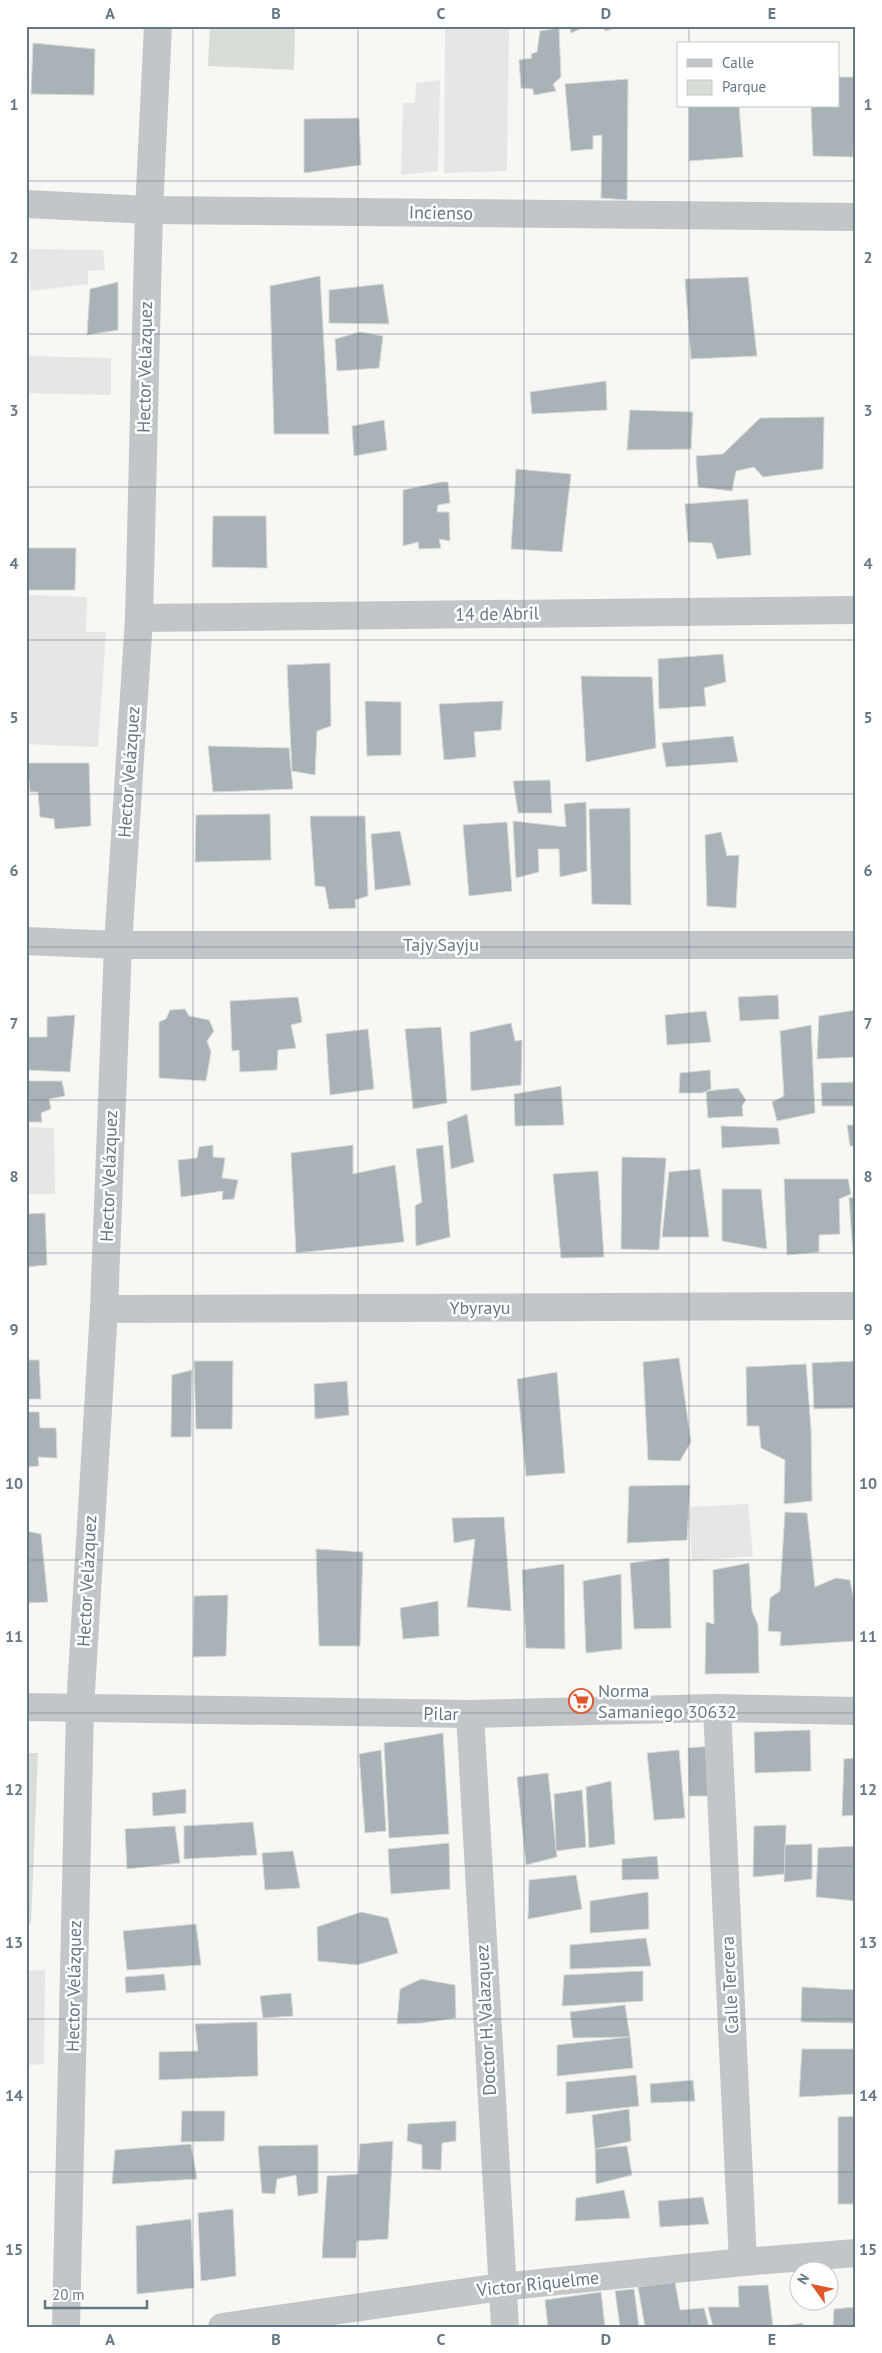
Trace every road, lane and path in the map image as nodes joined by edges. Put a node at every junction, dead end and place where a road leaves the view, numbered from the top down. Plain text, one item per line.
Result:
1 (158, 26) edge
2 (26, 204) edge
3 (149, 210) junction
4 (856, 217) edge
5 (856, 610) edge
6 (139, 618) junction
7 (26, 941) edge
8 (118, 945) junction
9 (856, 945) edge
10 (856, 1306) edge
11 (104, 1309) junction
12 (26, 1707) edge
13 (80, 1708) junction
14 (717, 1708) junction
15 (856, 1711) edge
16 (470, 1714) junction
17 (856, 2253) edge
18 (743, 2262) junction
19 (501, 2288) junction
20 (66, 2327) edge
21 (222, 2327) edge
22 (504, 2327) edge

1 - 3 street, Hector Velázquez
2 - 3 street, Incienso
3 - 4 street, Incienso
3 - 6 street, Hector Velázquez
5 - 6 street, 14 de Abril
6 - 8 street, Hector Velázquez
7 - 8 street, Tajy Sayju
8 - 9 street, Tajy Sayju
8 - 11 street, Hector Velázquez
10 - 11 street, Ybyrayu
11 - 13 street, Hector Velázquez
12 - 13 street, Pilar
13 - 16 street, Pilar
13 - 20 street, Hector Velázquez
14 - 15 street, Pilar
14 - 16 street, Pilar
14 - 18 street, Calle Tercera
16 - 19 street, Doctor H. Valazquez
17 - 18 street, Victor Riquelme
18 - 19 street, Victor Riquelme
19 - 21 street, Victor Riquelme
19 - 22 street, Doctor H. Valazquez

